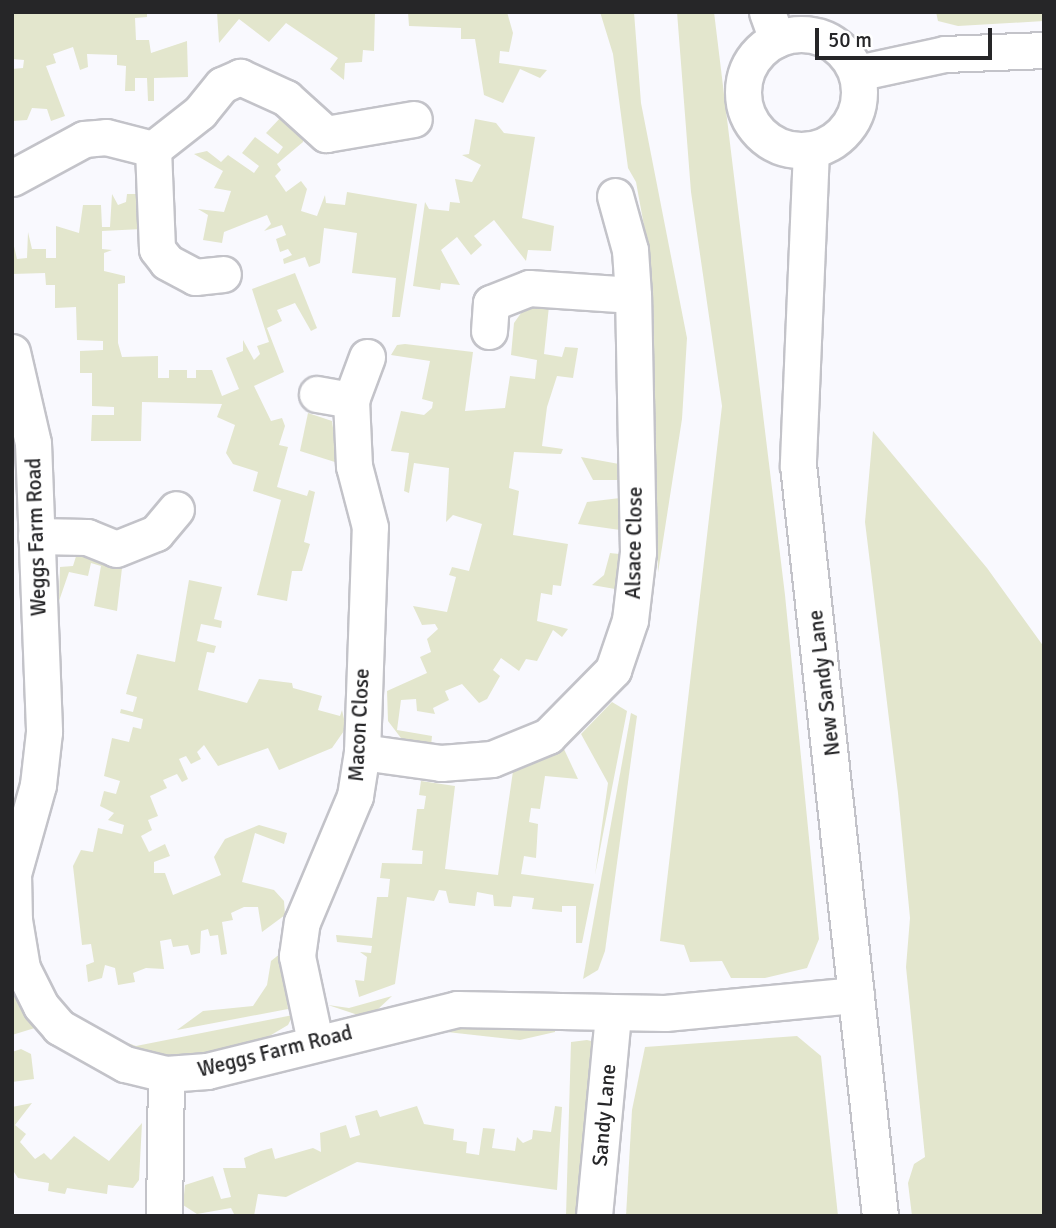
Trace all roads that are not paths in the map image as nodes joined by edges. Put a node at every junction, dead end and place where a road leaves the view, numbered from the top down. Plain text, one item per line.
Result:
1 (772, 26) edge
2 (1044, 50) edge
3 (857, 73) junction
4 (420, 117) dead end
5 (153, 149) junction
6 (811, 150) junction
7 (12, 178) edge
8 (615, 196) dead end
9 (203, 283) dead end
10 (633, 295) junction
11 (487, 309) dead end
12 (367, 357) dead end
13 (14, 365) edge
14 (317, 394) dead end
15 (351, 400) junction
16 (176, 509) dead end
17 (36, 536) junction
18 (362, 752) junction
19 (13, 874) edge
20 (856, 995) junction
21 (613, 1014) junction
22 (315, 1041) junction
23 (166, 1074) junction
24 (164, 1216) edge
25 (594, 1216) edge
26 (880, 1216) edge

1 - 3 street
1 - 6 street
2 - 3 street
3 - 6 street
4 - 5 street
5 - 7 street
5 - 9 street
6 - 20 street, New Sandy Lane
8 - 10 street, Alsace Close
10 - 11 street
10 - 18 street, Alsace Close
12 - 15 street, Macon Close
13 - 17 street, Weggs Farm Road
14 - 15 street
15 - 18 street, Macon Close
16 - 17 street
17 - 19 street, Weggs Farm Road
18 - 22 street, Macon Close
19 - 23 street, Weggs Farm Road
20 - 21 street, Weggs Farm Road
20 - 26 street, New Sandy Lane
21 - 22 street, Weggs Farm Road
21 - 25 street, Sandy Lane
22 - 23 street, Weggs Farm Road
23 - 24 street

